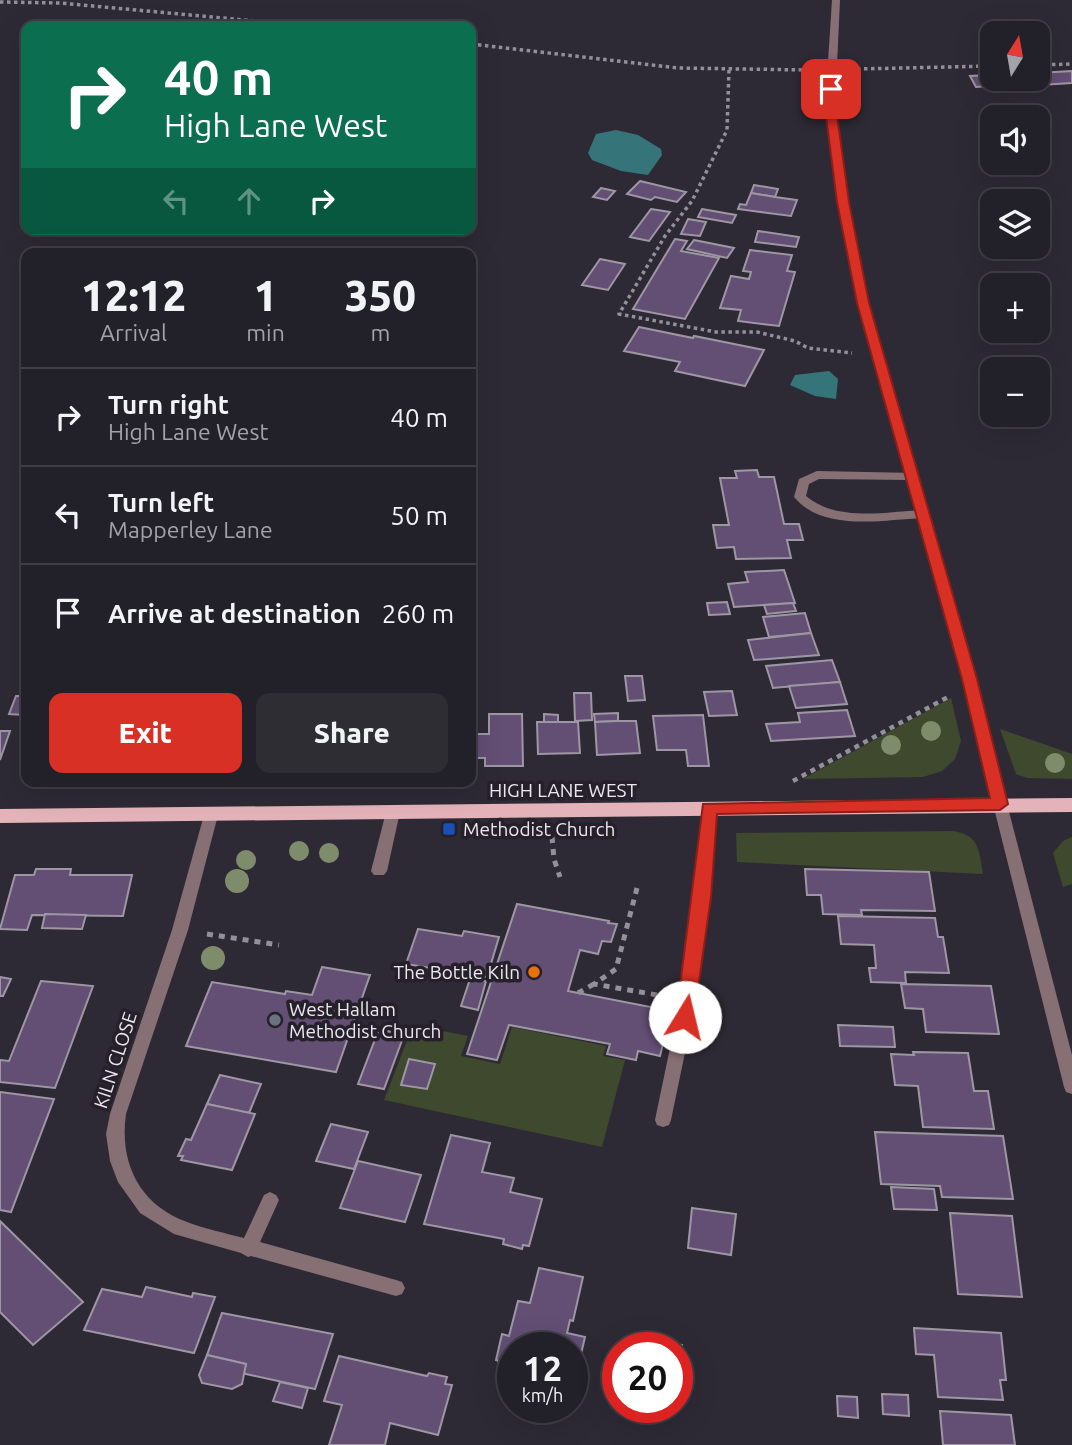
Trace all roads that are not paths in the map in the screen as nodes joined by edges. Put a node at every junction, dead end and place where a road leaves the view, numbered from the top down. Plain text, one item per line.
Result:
1 (836, 0) edge
2 (911, 476) junction
3 (922, 514) junction
4 (1000, 804) junction
5 (1072, 804) edge
6 (709, 808) junction
7 (393, 812) junction
8 (211, 815) junction
9 (0, 816) edge
10 (379, 871) dead end
11 (1072, 1087) edge
12 (663, 1120) dead end
13 (270, 1200) dead end
14 (248, 1248) junction
15 (397, 1289) dead end

1 - 2 street
2 - 3 street
2 - 3 street
3 - 4 street
4 - 5 main road, HIGH LANE WEST
4 - 6 main road, HIGH LANE WEST
4 - 11 street
6 - 7 main road, HIGH LANE WEST
6 - 12 street
7 - 8 main road, HIGH LANE WEST
7 - 10 street
8 - 9 main road, HIGH LANE WEST
8 - 14 street, KILN CLOSE
13 - 14 street
14 - 15 street, KILN CLOSE

